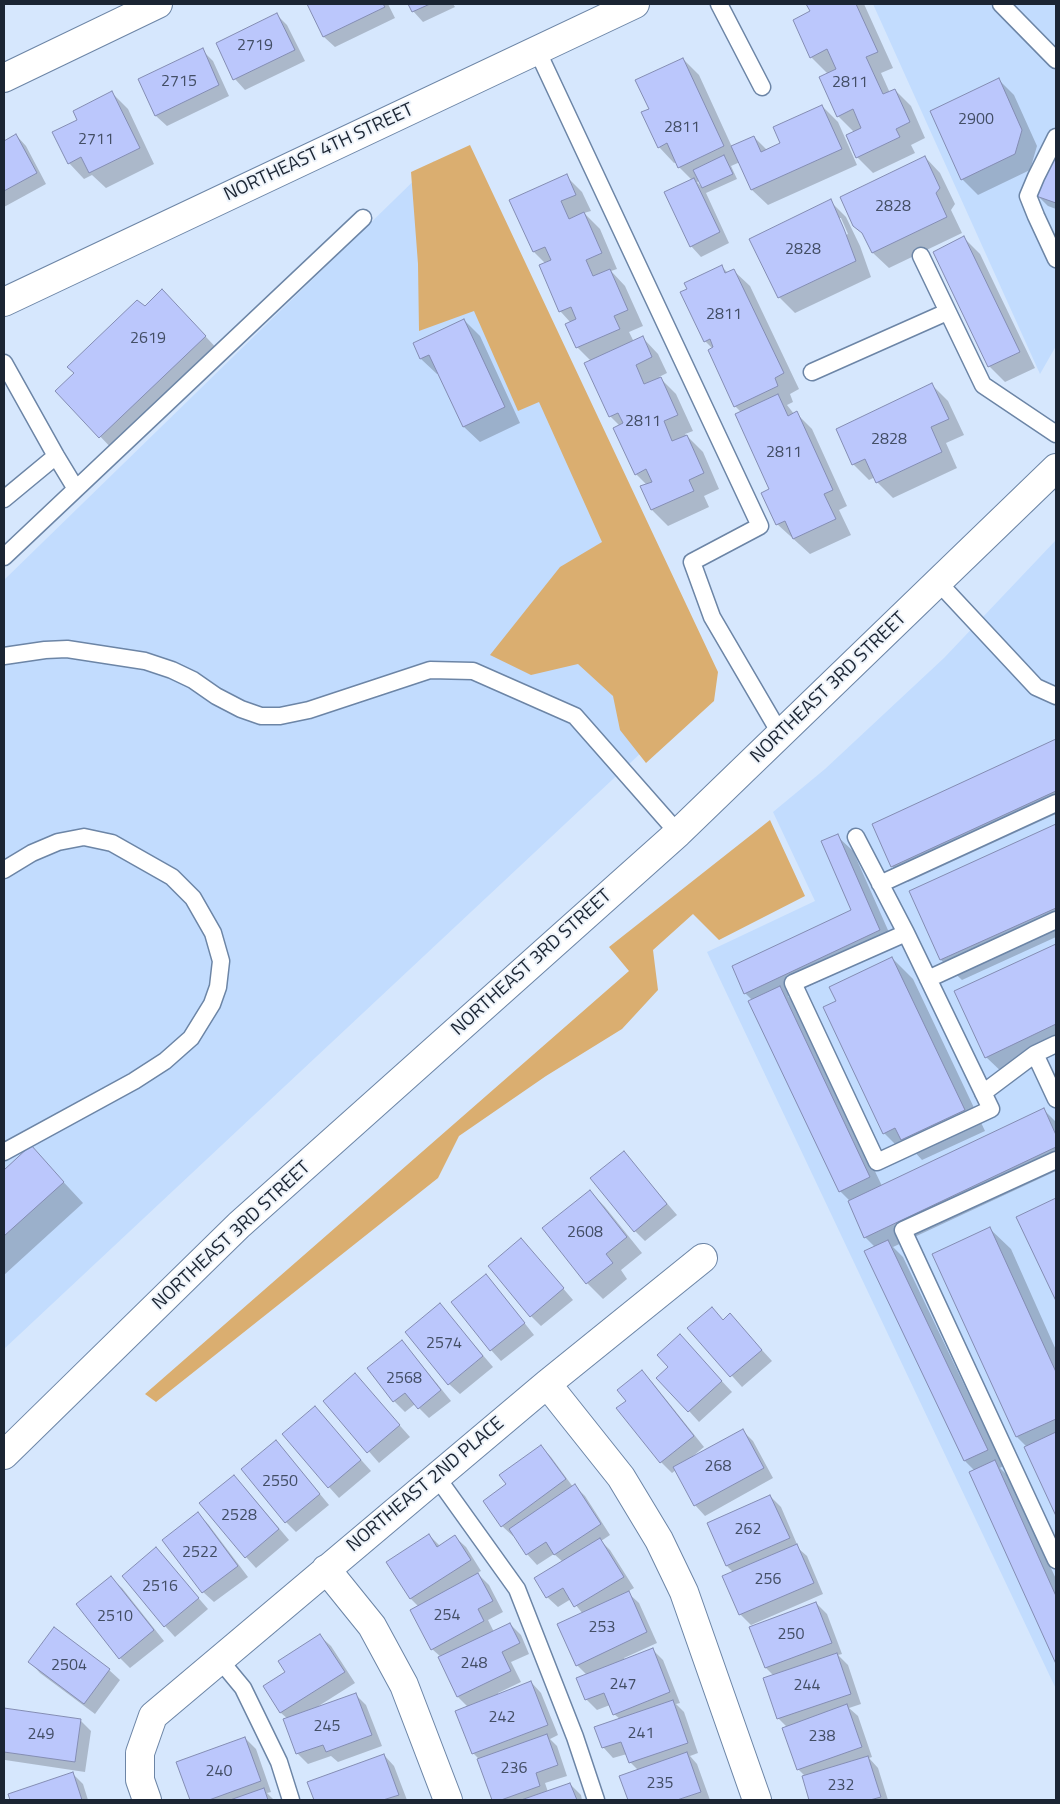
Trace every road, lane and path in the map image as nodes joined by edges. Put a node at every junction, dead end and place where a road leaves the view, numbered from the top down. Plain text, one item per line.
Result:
1 (158, 4) edge
2 (635, 4) edge
3 (719, 4) edge
4 (1001, 4) edge
5 (538, 50) junction
6 (1056, 60) edge
7 (4, 78) edge
8 (762, 87) dead end
9 (1056, 137) edge
10 (363, 218) dead end
11 (920, 256) dead end
12 (1056, 259) edge
13 (4, 302) edge
14 (947, 312) junction
15 (4, 362) edge
16 (812, 372) dead end
17 (1056, 434) edge
18 (56, 456) junction
19 (1056, 468) edge
20 (76, 489) junction
21 (4, 499) edge
22 (4, 557) edge
23 (938, 582) junction
24 (4, 656) edge
25 (1056, 696) edge
26 (781, 735) junction
27 (1056, 803) edge
28 (678, 833) junction
29 (856, 837) dead end
30 (4, 870) edge
31 (880, 884) junction
32 (1056, 920) edge
33 (906, 933) junction
34 (928, 979) junction
35 (1056, 1044) edge
36 (1035, 1054) junction
37 (983, 1094) junction
38 (1056, 1099) edge
39 (4, 1152) edge
40 (1056, 1160) edge
41 (703, 1258) dead end
42 (547, 1384) junction
43 (4, 1455) edge
44 (436, 1476) junction
45 (1056, 1560) edge
46 (326, 1569) junction
47 (219, 1659) junction
48 (147, 1800) edge
49 (291, 1800) edge
50 (448, 1800) edge
51 (596, 1800) edge
52 (757, 1800) edge

1 - 7 street
2 - 5 street, NORTHEAST 4TH STREET
3 - 8 lane
4 - 6 lane
5 - 13 street, NORTHEAST 4TH STREET
5 - 26 lane
9 - 12 lane
10 - 20 lane
11 - 14 lane
14 - 16 lane
14 - 17 lane
15 - 18 lane
18 - 20 lane
18 - 21 lane
19 - 23 street, NORTHEAST 3RD STREET
20 - 22 lane
23 - 25 lane
23 - 26 street, NORTHEAST 3RD STREET
24 - 28 lane
26 - 28 street, NORTHEAST 3RD STREET
27 - 31 lane
28 - 43 street, NORTHEAST 3RD STREET
29 - 31 lane
30 - 39 lane
31 - 33 lane
32 - 34 lane
33 - 34 lane
33 - 37 lane
34 - 37 lane
35 - 36 lane
36 - 37 lane
36 - 38 lane
40 - 45 lane
41 - 42 street, NORTHEAST 2ND PLACE
42 - 44 street, NORTHEAST 2ND PLACE
42 - 52 street
44 - 46 street, NORTHEAST 2ND PLACE
44 - 51 lane
46 - 47 street, NORTHEAST 2ND PLACE
46 - 50 street
47 - 48 street, NORTHEAST 2ND PLACE
47 - 49 lane

